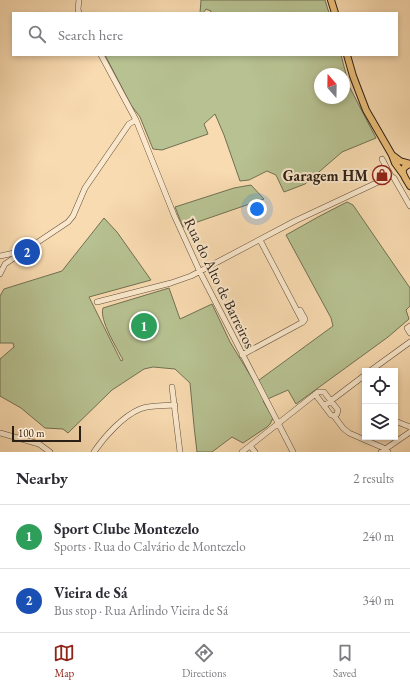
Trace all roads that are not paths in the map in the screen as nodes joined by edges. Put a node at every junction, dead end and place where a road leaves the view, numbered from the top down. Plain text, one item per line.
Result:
1 (79, 0) edge
2 (331, 0) edge
3 (79, 12) edge
4 (335, 12) edge
5 (102, 56) edge
6 (347, 56) edge
7 (136, 120) junction
8 (392, 155) junction
9 (382, 159) dead end
10 (410, 164) edge
11 (391, 176) junction
12 (406, 178) edge
13 (410, 186) edge
14 (410, 205) edge
15 (260, 240) junction
16 (18, 255) junction
17 (0, 256) edge
18 (1, 271) edge
19 (200, 272) junction
20 (97, 302) dead end
21 (410, 326) edge
22 (410, 333) edge
23 (410, 342) edge
24 (242, 355) junction
25 (374, 368) edge
26 (362, 377) edge
27 (172, 387) dead end
28 (315, 394) junction
29 (331, 400) junction
30 (174, 405) junction
31 (324, 406) junction
32 (334, 416) junction
33 (398, 421) edge
34 (278, 423) junction
35 (410, 427) edge
36 (410, 432) edge
37 (0, 433) edge
38 (250, 446) junction
39 (385, 451) edge
40 (50, 452) edge
41 (94, 452) edge
42 (180, 452) edge
43 (242, 452) edge
44 (255, 452) edge
45 (293, 452) edge

1 - 3 street
2 - 4 main road
5 - 7 street, Rua do Alto de Barreiros
6 - 8 main road
7 - 16 street
7 - 19 street, Rua do Alto de Barreiros
8 - 10 main road
8 - 12 main road
9 - 11 street
10 - 12 main road
11 - 14 street
11 - 15 street
12 - 13 main road
15 - 19 street
15 - 24 street
16 - 17 street
16 - 18 street
19 - 20 street
19 - 24 street, Rua do Alto de Barreiros
21 - 22 street
23 - 25 street
24 - 34 street, Rua do Alto de Barreiros
26 - 29 street
27 - 30 street
28 - 29 street
28 - 31 street
28 - 34 street
29 - 31 street
29 - 32 street
30 - 41 street
30 - 42 street
31 - 32 street
32 - 39 street
33 - 35 street
34 - 38 street
34 - 45 street, Rua do Alto de Barreiros
36 - 39 street
37 - 40 street
38 - 43 street
38 - 44 street

